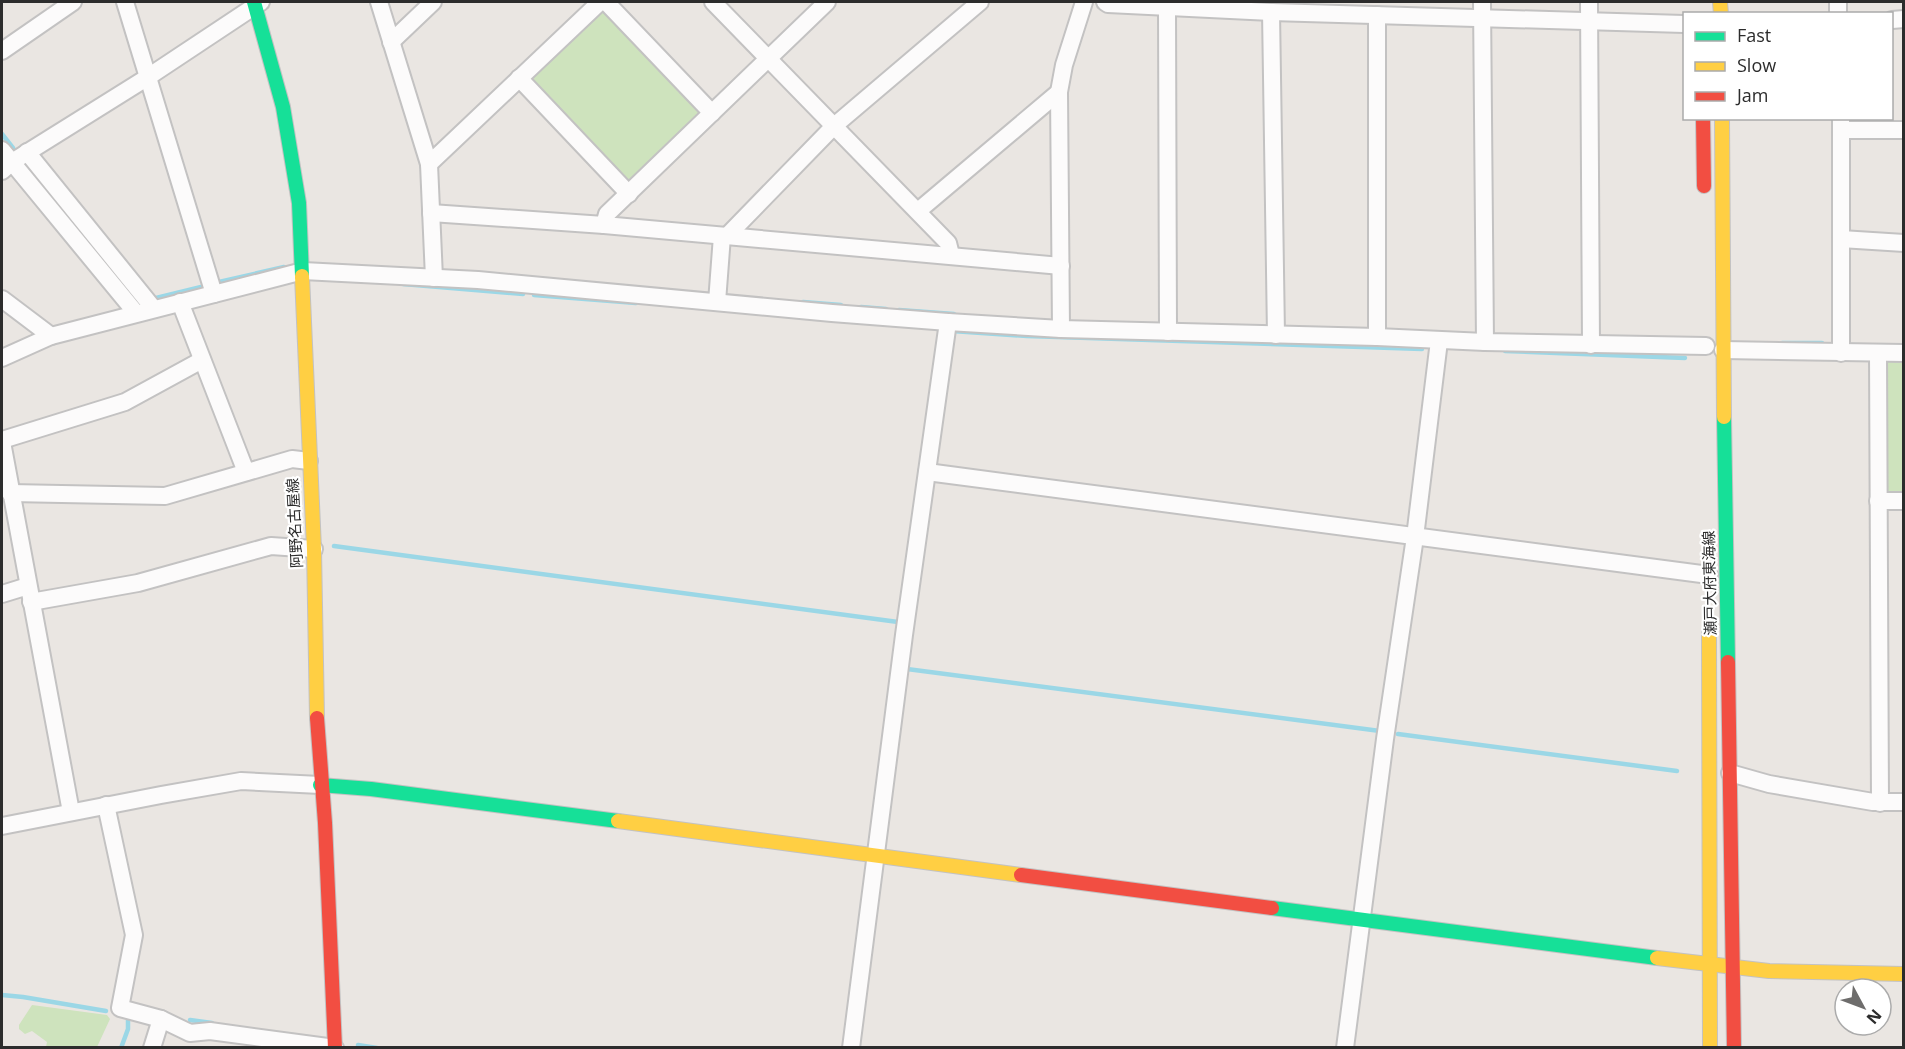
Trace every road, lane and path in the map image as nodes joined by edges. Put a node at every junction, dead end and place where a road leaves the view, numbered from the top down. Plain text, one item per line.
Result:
1 (73, 2) edge
2 (125, 2) edge
3 (379, 2) edge
4 (433, 2) edge
5 (600, 2) edge
6 (606, 2) edge
7 (713, 2) edge
8 (827, 2) edge
9 (980, 2) edge
10 (1084, 2) edge
11 (1105, 2) edge
12 (1589, 2) edge
13 (257, 3) edge
14 (1167, 8) junction
15 (1482, 10) edge
16 (1271, 12) junction
17 (1377, 15) junction
18 (1589, 22) junction
19 (1683, 24) edge
20 (391, 42) junction
21 (2, 51) edge
22 (769, 58) junction
23 (148, 77) junction
24 (519, 78) junction
25 (1059, 92) junction
26 (712, 113) junction
27 (1703, 120) edge
28 (1722, 120) edge
29 (1841, 124) edge
30 (834, 126) junction
31 (1904, 129) edge
32 (27, 153) junction
33 (5, 161) edge
34 (429, 165) junction
35 (629, 194) junction
36 (1704, 200) dead end
37 (918, 212) junction
38 (431, 213) junction
39 (604, 225) junction
40 (724, 236) junction
41 (1841, 239) junction
42 (1904, 243) edge
43 (951, 255) junction
44 (1061, 266) junction
45 (303, 271) junction
46 (434, 278) junction
47 (214, 294) junction
48 (2, 299) edge
49 (180, 302) junction
50 (717, 302) junction
51 (154, 309) junction
52 (136, 313) junction
53 (948, 322) junction
54 (1061, 328) junction
55 (1168, 332) junction
56 (1276, 335) junction
57 (51, 336) junction
58 (1377, 337) junction
59 (1439, 341) junction
60 (1485, 342) junction
61 (1591, 345) junction
62 (1705, 345) dead end
63 (1723, 350) junction
64 (1841, 353) junction
65 (1878, 353) junction
66 (1904, 353) edge
67 (2, 358) edge
68 (202, 360) junction
69 (2, 441) edge
70 (309, 461) junction
71 (246, 472) junction
72 (927, 472) junction
73 (10, 493) junction
74 (1878, 501) junction
75 (1904, 501) edge
76 (1415, 537) junction
77 (314, 549) junction
78 (1709, 575) dead end
79 (2, 594) edge
80 (30, 594) junction
81 (1709, 620) dead end
82 (1730, 773) junction
83 (320, 785) junction
84 (1880, 802) junction
85 (1904, 802) edge
86 (106, 805) junction
87 (71, 812) junction
88 (2, 826) edge
89 (875, 855) junction
90 (1362, 918) junction
91 (1710, 964) junction
92 (1732, 966) junction
93 (1904, 974) edge
94 (161, 1019) junction
95 (190, 1040) edge
96 (152, 1047) edge
97 (335, 1047) edge
98 (851, 1047) edge
99 (1346, 1047) edge
100 (1710, 1047) edge
101 (1734, 1047) edge

1 - 21 street
2 - 23 street
3 - 20 street
4 - 20 street
5 - 24 street
6 - 26 street
7 - 22 street
8 - 22 street
9 - 30 street
10 - 25 street
11 - 14 street
12 - 18 street
13 - 23 street
13 - 45 main road, 阿野名古屋線
14 - 16 street
14 - 55 street
15 - 17 street
15 - 18 street
15 - 60 street
16 - 17 street
16 - 56 street
17 - 58 street
18 - 19 street
18 - 61 street
20 - 34 street
22 - 26 street
22 - 30 street
23 - 32 street
23 - 47 street
24 - 34 street
24 - 35 street
25 - 37 street
25 - 44 street
26 - 35 street
27 - 36 main road
28 - 63 main road, 瀬戸大府東海線
29 - 31 street
29 - 41 street
30 - 37 street
30 - 40 street
32 - 33 street
32 - 51 street
33 - 52 street
34 - 38 street
35 - 39 street
37 - 43 street
38 - 39 street
38 - 46 street
39 - 40 street
40 - 43 street
40 - 50 street
41 - 42 street
41 - 64 street
43 - 44 street
44 - 54 street
45 - 46 street
45 - 47 street
45 - 70 main road, 阿野名古屋線
46 - 50 street
47 - 49 street
48 - 57 street
49 - 51 street
49 - 68 street
50 - 53 street
51 - 52 street
52 - 57 street
53 - 54 street
53 - 72 street
54 - 55 street
55 - 56 street
56 - 58 street
57 - 67 street
58 - 59 street
59 - 60 street
59 - 76 street
60 - 61 street
61 - 62 street
63 - 64 street
63 - 82 main road, 瀬戸大府東海線
64 - 65 street
65 - 66 street
65 - 74 street
68 - 69 street
68 - 71 street
69 - 73 street
70 - 71 street
70 - 77 main road, 阿野名古屋線
71 - 73 street
72 - 76 street
72 - 89 street
73 - 80 street
74 - 75 street
74 - 84 street
76 - 78 street
76 - 90 street
77 - 80 street
77 - 83 main road, 阿野名古屋線
79 - 80 street
80 - 87 street
81 - 91 main road, 瀬戸大府東海線
82 - 84 street
82 - 92 main road, 瀬戸大府東海線
83 - 86 street
83 - 89 main road
83 - 97 main road, 阿野名古屋線
84 - 85 street
86 - 87 street
86 - 94 street
87 - 88 street
89 - 90 main road
89 - 98 street
90 - 91 main road
90 - 99 street
91 - 92 main road
91 - 100 main road, 瀬戸大府東海線
92 - 93 main road
92 - 101 main road, 瀬戸大府東海線
94 - 95 street
94 - 96 street
95 - 97 street

